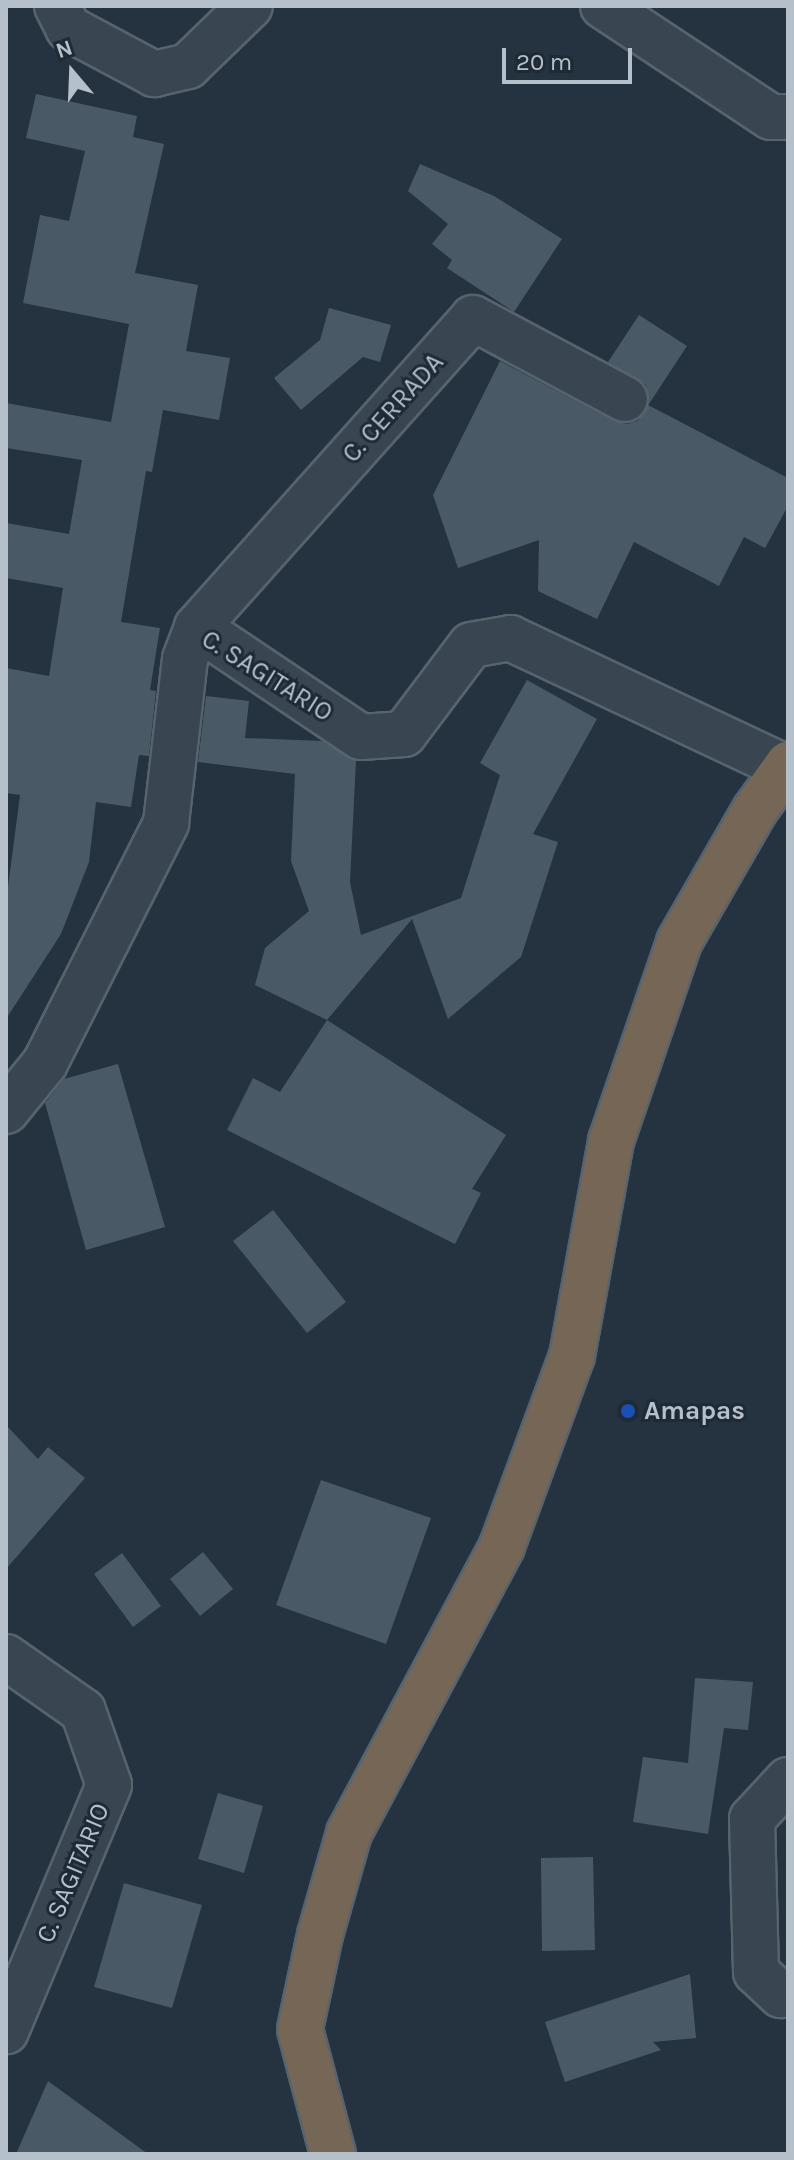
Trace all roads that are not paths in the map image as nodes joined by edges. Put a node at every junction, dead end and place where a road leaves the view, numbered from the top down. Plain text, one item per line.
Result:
1 (57, 6) edge
2 (250, 6) edge
3 (603, 6) edge
4 (788, 117) edge
5 (625, 399) dead end
6 (197, 627) junction
7 (786, 766) edge
8 (6, 1111) edge
9 (6, 1657) edge
10 (788, 1780) edge
11 (788, 1995) edge
12 (6, 2031) edge
13 (333, 2154) edge

1 - 2 street
3 - 4 street
5 - 6 street, C. CERRADA
6 - 7 street, C. SAGITARIO
6 - 8 street, C. SAGITARIO
7 - 13 highway
9 - 12 street, C. SAGITARIO
10 - 11 street

